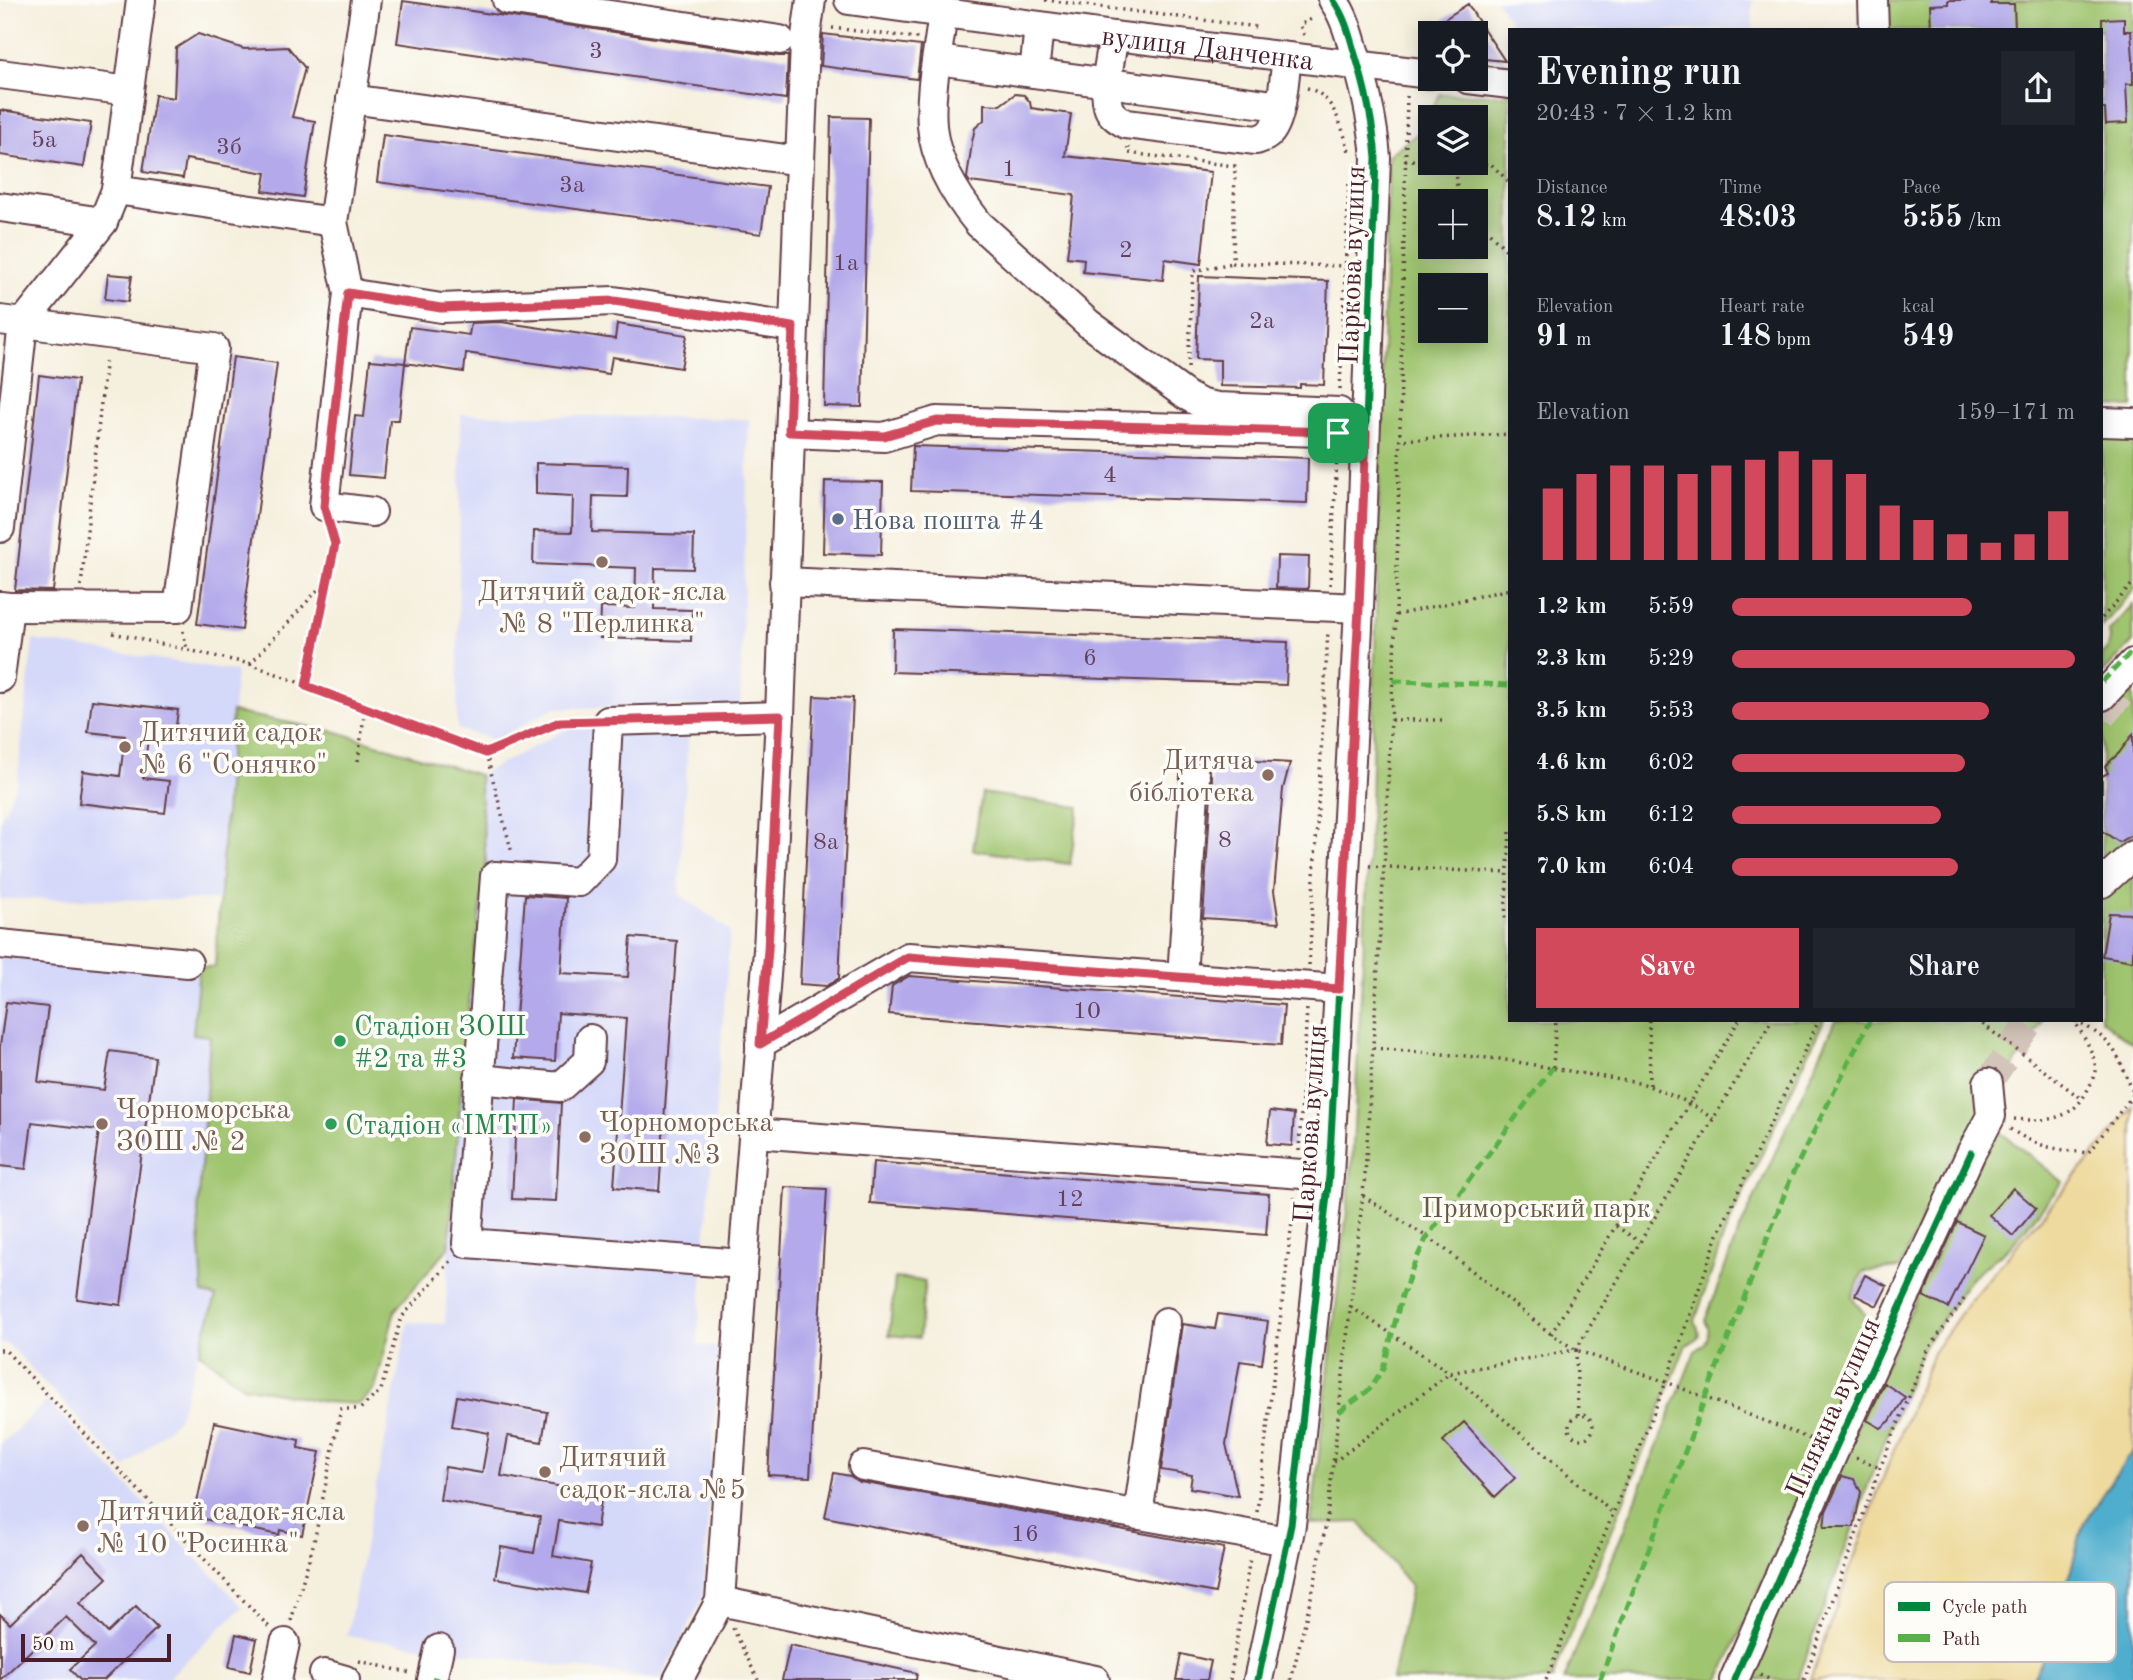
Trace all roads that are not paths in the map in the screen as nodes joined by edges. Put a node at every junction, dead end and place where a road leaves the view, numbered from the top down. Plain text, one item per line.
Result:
1 (141, 0) edge
2 (366, 0) edge
3 (506, 0) edge
4 (811, 0) edge
5 (849, 0) edge
6 (1334, 0) edge
7 (1873, 0) edge
8 (931, 7) edge
9 (1035, 12) edge
10 (1874, 28) edge
11 (1114, 36) junction
12 (780, 40) dead end
13 (1288, 44) junction
14 (937, 60) junction
15 (1358, 65) junction
16 (1418, 72) edge
17 (1034, 73) junction
18 (0, 74) edge
19 (1488, 81) edge
20 (1108, 83) junction
21 (1508, 84) edge
22 (129, 91) junction
23 (351, 99) junction
24 (1280, 106) junction
25 (800, 161) junction
26 (116, 190) junction
27 (0, 207) edge
28 (103, 222) junction
29 (333, 222) junction
30 (348, 293) junction
31 (12, 321) edge
32 (793, 327) junction
33 (2103, 422) edge
34 (2133, 423) edge
35 (789, 432) junction
36 (1338, 433) junction
37 (1366, 433) junction
38 (372, 512) dead end
39 (0, 528) edge
40 (784, 582) junction
41 (4, 606) edge
42 (1359, 608) junction
43 (2131, 676) edge
44 (0, 678) edge
45 (2103, 695) edge
46 (780, 716) junction
47 (1195, 776) dead end
48 (2133, 855) edge
49 (2103, 882) edge
50 (0, 944) edge
51 (188, 963) dead end
52 (1182, 977) junction
53 (1339, 989) junction
54 (590, 1039) dead end
55 (760, 1044) junction
56 (479, 1079) junction
57 (1988, 1083) tunnel mouth
58 (752, 1133) junction
59 (1329, 1176) junction
60 (743, 1264) junction
61 (1166, 1322) dead end
62 (863, 1466) dead end
63 (1138, 1515) junction
64 (1287, 1541) junction
65 (720, 1601) junction
66 (285, 1643) road end
67 (439, 1649) dead end
68 (277, 1680) edge
69 (432, 1680) edge
70 (678, 1680) edge
71 (1095, 1680) edge
72 (1258, 1680) edge
73 (1734, 1680) edge

1 - 22 street
2 - 23 street
3 - 12 street
4 - 25 street
5 - 8 street, вулиця Данченка
6 - 15 street, Паркова вулиця
7 - 10 street
8 - 9 street, вулиця Данченка
8 - 14 street
9 - 11 street, вулиця Данченка
9 - 17 street
11 - 13 street, вулиця Данченка
11 - 20 street
13 - 15 street, вулиця Данченка
13 - 24 street
14 - 17 street
14 - 36 street
15 - 16 street, вулиця Данченка
15 - 37 street, Паркова вулиця
17 - 20 street
18 - 22 street
19 - 21 street
20 - 24 street
20 - 24 street
22 - 26 street
23 - 25 street
23 - 29 street
25 - 32 street
26 - 28 street
26 - 29 street
27 - 28 street
28 - 31 street
29 - 30 street
30 - 32 street
30 - 38 street
31 - 39 street
31 - 41 street
32 - 35 street
33 - 34 street
35 - 36 street
35 - 40 street
36 - 37 street
37 - 42 street, Паркова вулиця
40 - 42 street
40 - 46 street
41 - 44 street
42 - 53 street, Паркова вулиця
43 - 45 street
46 - 55 street
46 - 56 street
47 - 52 street
48 - 49 street
50 - 51 street
52 - 53 street
52 - 55 street
53 - 59 street, Паркова вулиця
54 - 56 street
55 - 58 street
56 - 60 street
57 - 73 street, Пляжна вулиця
58 - 59 street
58 - 60 street
59 - 64 street, Паркова вулиця
60 - 65 street
61 - 63 street
62 - 63 street
63 - 64 street
64 - 72 street, Паркова вулиця
65 - 70 street
65 - 71 street
66 - 68 street
67 - 69 street

